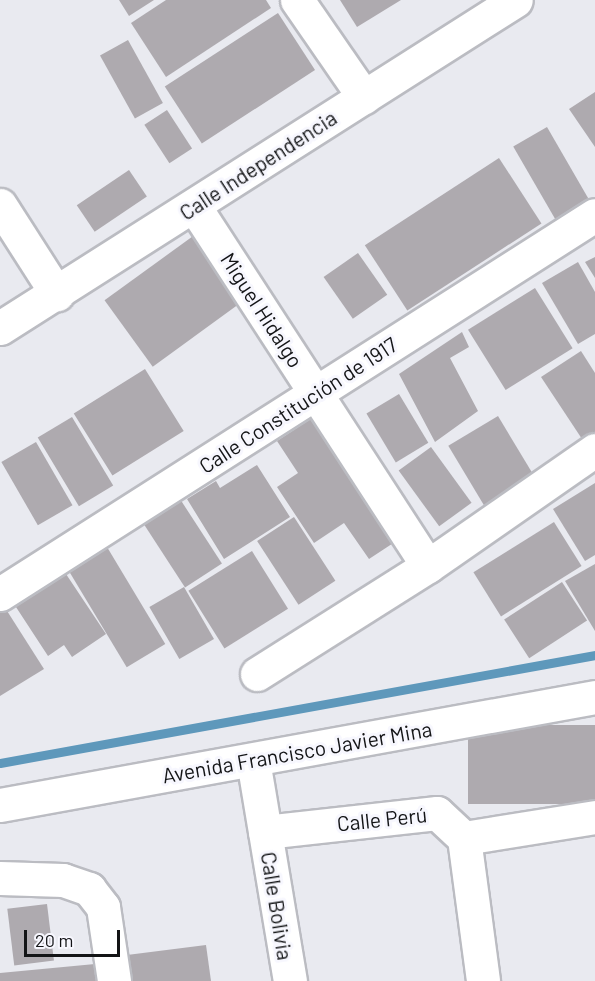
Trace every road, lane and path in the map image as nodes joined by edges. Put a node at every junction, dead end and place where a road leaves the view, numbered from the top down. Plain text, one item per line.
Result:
1 (297, 0) edge
2 (516, 0) edge
3 (364, 97) junction
4 (0, 205) edge
5 (194, 206) junction
6 (595, 214) edge
7 (57, 294) junction
8 (0, 328) edge
9 (316, 393) junction
10 (595, 450) edge
11 (428, 566) junction
12 (0, 594) edge
13 (257, 674) dead end
14 (595, 697) edge
15 (253, 760) junction
16 (1, 808) edge
17 (595, 817) edge
18 (265, 832) junction
19 (464, 838) junction
20 (0, 878) edge
21 (114, 981) edge
22 (290, 981) edge
23 (483, 981) edge

1 - 3 street
2 - 3 street, Calle Independencia
3 - 5 street, Calle Independencia
4 - 7 street
5 - 7 street, Calle Independencia
5 - 9 street, Miguel Hidalgo
6 - 9 street, Calle Constitución de 1917
7 - 8 street, Calle Independencia
9 - 11 street, Miguel Hidalgo
9 - 12 street, Calle Constitución de 1917
10 - 11 street
11 - 13 street
14 - 15 street, Avenida Francisco Javier Mina
15 - 16 street, Avenida Francisco Javier Mina
15 - 18 street, Calle Bolivia
17 - 19 street
18 - 19 street, Calle Perú
18 - 22 street, Calle Bolivia
19 - 23 street
20 - 21 street

